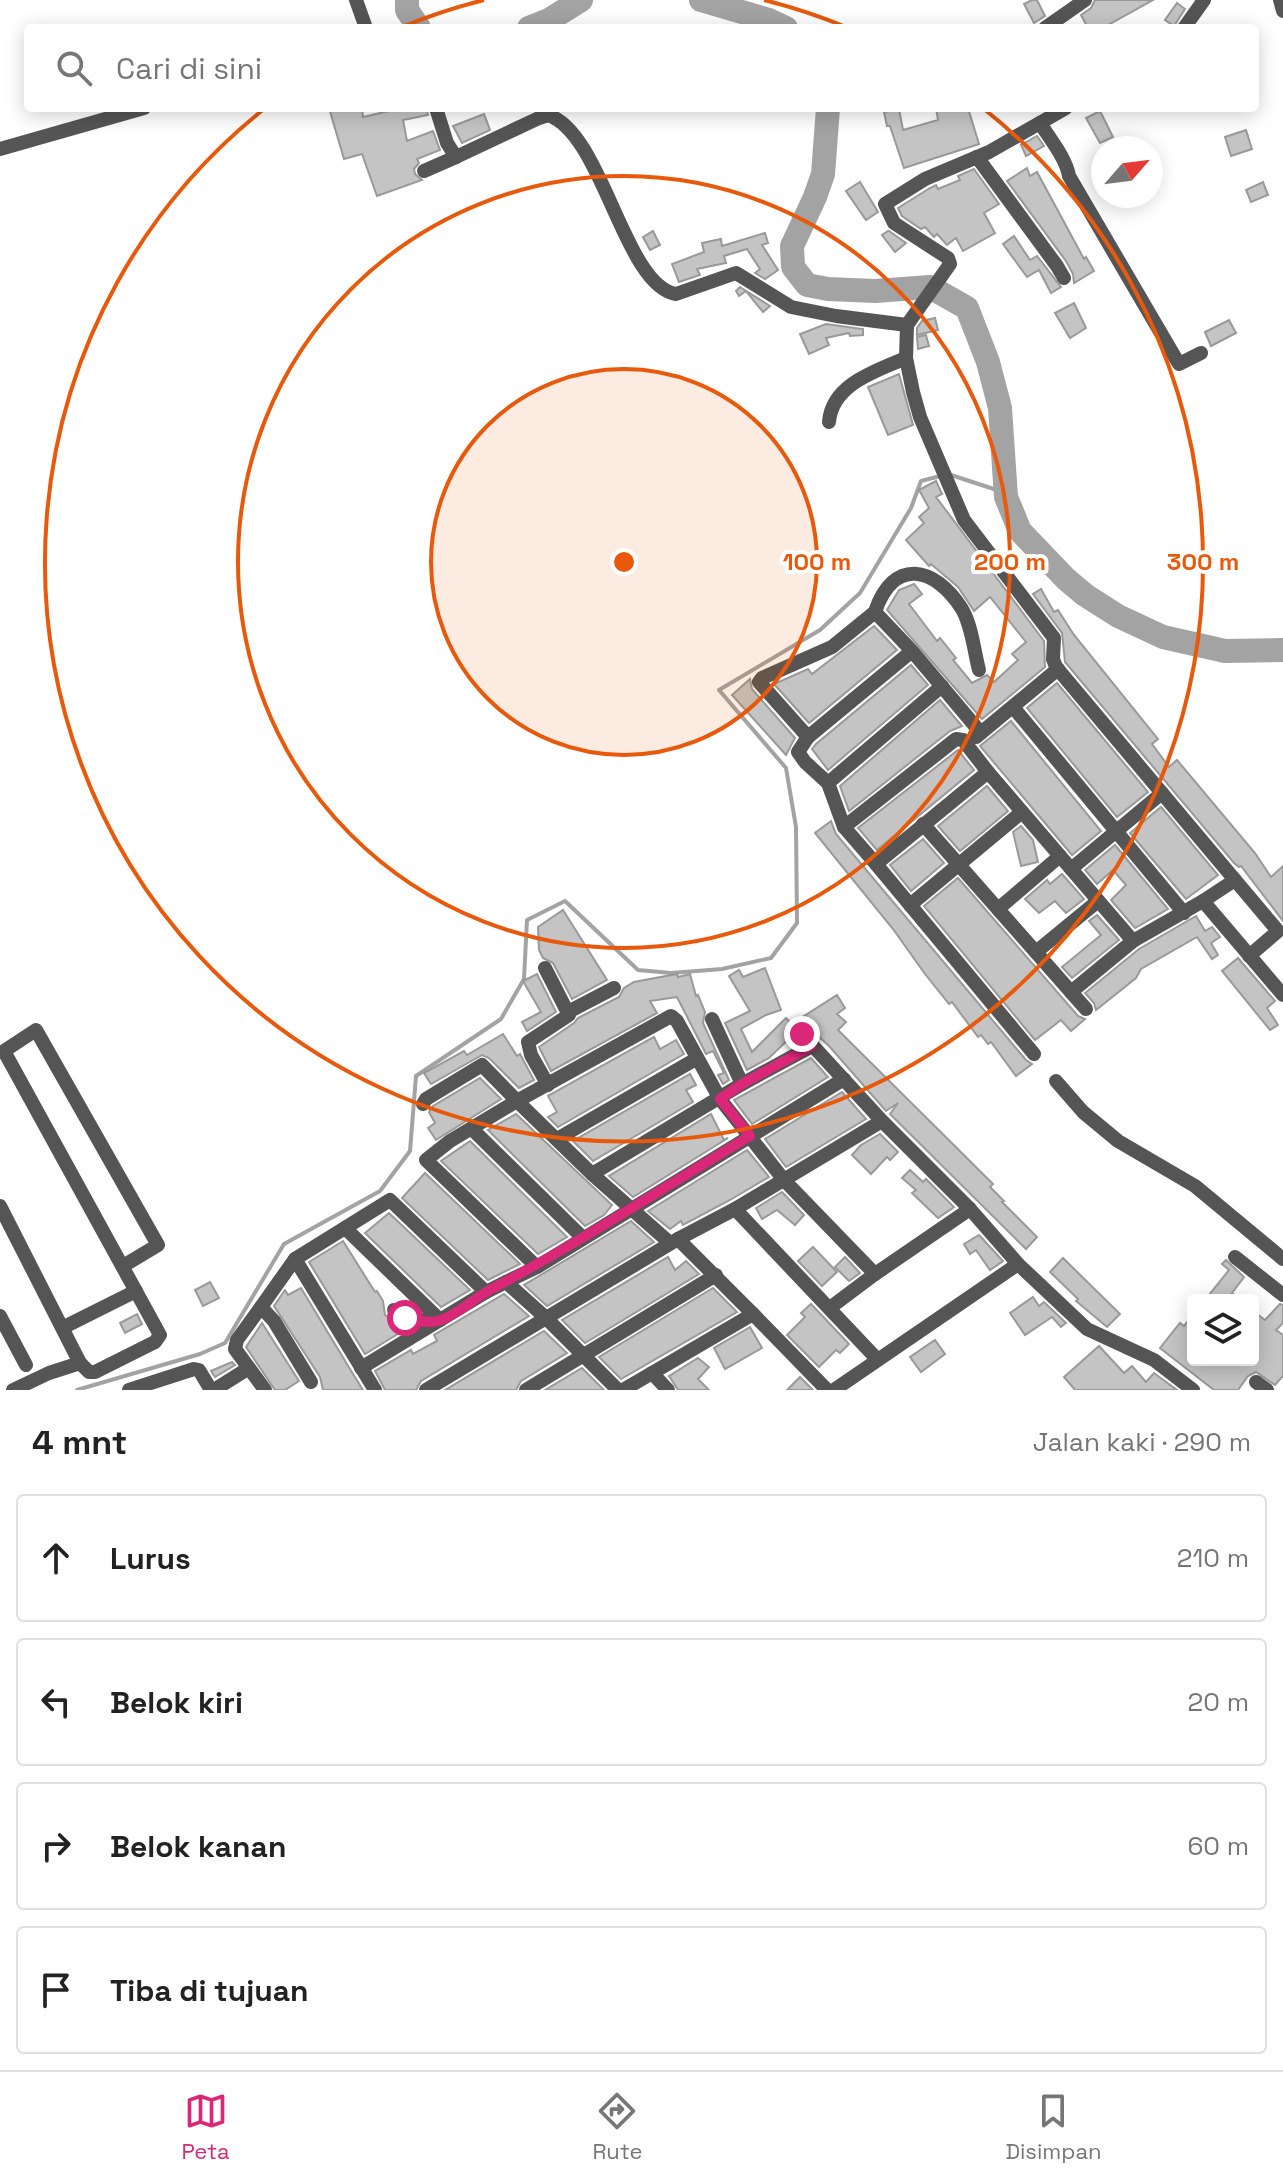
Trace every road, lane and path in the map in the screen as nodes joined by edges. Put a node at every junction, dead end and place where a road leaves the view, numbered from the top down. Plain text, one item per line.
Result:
1 (356, 0) edge
2 (1085, 0) edge
3 (1204, 0) edge
4 (1280, 0) edge
5 (1283, 11) edge
6 (365, 24) edge
7 (1051, 24) edge
8 (1187, 24) edge
9 (130, 112) edge
10 (437, 112) edge
11 (1059, 112) edge
12 (1040, 123) junction
13 (0, 149) edge
14 (456, 157) junction
15 (977, 157) junction
16 (424, 171) dead end
17 (1064, 278) dead end
18 (907, 325) junction
19 (1201, 353) dead end
20 (906, 358) junction
21 (829, 422) dead end
22 (875, 612) junction
23 (912, 651) junction
24 (1058, 669) junction
25 (979, 670) dead end
26 (942, 686) junction
27 (1013, 707) junction
28 (981, 733) junction
29 (808, 737) junction
30 (967, 745) junction
31 (988, 772) junction
32 (828, 783) junction
33 (1162, 793) junction
34 (1022, 812) junction
35 (923, 824) junction
36 (844, 827) junction
37 (1117, 831) junction
38 (1060, 856) junction
39 (876, 864) junction
40 (959, 865) junction
41 (1071, 869) junction
42 (1235, 880) junction
43 (1098, 901) junction
44 (1203, 901) junction
45 (910, 905) junction
46 (998, 909) junction
47 (1184, 913) junction
48 (1280, 933) edge
49 (1133, 941) junction
50 (1036, 952) junction
51 (1249, 956) junction
52 (545, 968) dead end
53 (614, 988) dead end
54 (1071, 992) junction
55 (1283, 995) edge
56 (1086, 1009) dead end
57 (568, 1012) junction
58 (712, 1019) dead end
59 (802, 1034) dead end
60 (812, 1046) junction
61 (1034, 1054) dead end
62 (696, 1059) junction
63 (844, 1079) junction
64 (1056, 1081) dead end
65 (742, 1084) junction
66 (548, 1085) junction
67 (720, 1099) junction
68 (517, 1101) junction
69 (423, 1104) dead end
70 (882, 1121) junction
71 (472, 1129) junction
72 (750, 1136) junction
73 (557, 1139) junction
74 (592, 1174) junction
75 (784, 1180) junction
76 (0, 1206) edge
77 (630, 1208) junction
78 (735, 1209) junction
79 (970, 1209) junction
80 (345, 1228) junction
81 (583, 1238) junction
82 (674, 1241) junction
83 (1235, 1257) dead end
84 (295, 1259) junction
85 (1283, 1259) edge
86 (1018, 1264) junction
87 (123, 1266) junction
88 (537, 1267) junction
89 (875, 1274) junction
90 (716, 1275) junction
91 (506, 1282) junction
92 (136, 1291) junction
93 (486, 1292) junction
94 (1283, 1295) edge
95 (261, 1307) junction
96 (831, 1307) junction
97 (394, 1310) dead end
98 (753, 1314) junction
99 (0, 1316) edge
100 (546, 1318) junction
101 (440, 1320) junction
102 (64, 1327) junction
103 (583, 1355) junction
104 (877, 1359) junction
105 (80, 1363) junction
106 (26, 1365) dead end
107 (249, 1368) junction
108 (361, 1368) junction
109 (652, 1373) junction
110 (309, 1387) edge
111 (13, 1390) edge
112 (129, 1390) edge
113 (213, 1390) edge
114 (265, 1390) edge
115 (375, 1390) edge
116 (426, 1390) edge
117 (526, 1390) edge
118 (621, 1390) edge
119 (668, 1390) edge
120 (827, 1390) edge
121 (834, 1390) edge
122 (1193, 1390) edge

1 - 6 street
2 - 7 street
3 - 8 street
4 - 5 street
9 - 13 street
10 - 14 street
11 - 12 street
12 - 15 street
12 - 19 street
14 - 16 street
14 - 18 street
15 - 17 street
15 - 18 street
18 - 20 street
20 - 21 street
20 - 24 street
22 - 23 street
22 - 25 street
22 - 29 street
23 - 26 street
23 - 29 street
24 - 27 street
24 - 33 street
26 - 28 street
26 - 32 street
27 - 28 street
27 - 37 street
28 - 30 street
29 - 32 street
30 - 31 street
30 - 36 street
31 - 34 street
31 - 35 street
32 - 36 street
33 - 37 street
33 - 42 street
34 - 38 street
34 - 40 street
35 - 39 street
35 - 40 street
36 - 39 street
37 - 41 street
37 - 47 street
38 - 41 street
38 - 46 street
39 - 45 street
40 - 45 street
40 - 46 street
41 - 43 street
42 - 44 street
42 - 48 street
43 - 49 street
43 - 50 street
44 - 47 street
44 - 51 street
45 - 61 street
46 - 50 street
47 - 49 street
48 - 51 street
49 - 54 street
50 - 54 street
51 - 55 street
52 - 57 street
53 - 57 street
54 - 56 street
57 - 66 street
58 - 65 street
59 - 60 street
60 - 63 street
60 - 65 street
62 - 66 street
62 - 67 street
62 - 73 street
63 - 70 street
63 - 72 street
64 - 85 street
65 - 67 street
66 - 68 street
67 - 72 street
67 - 74 street
68 - 69 street
68 - 71 street
68 - 73 street
70 - 75 street
70 - 79 street
71 - 81 street
71 - 88 street
72 - 75 street
72 - 77 street
73 - 74 street
74 - 77 street
75 - 78 street
75 - 89 street
76 - 102 street
77 - 81 street
77 - 82 street
78 - 82 street
78 - 96 street
79 - 86 street
79 - 89 street
80 - 84 street
80 - 93 street
80 - 101 street
81 - 88 street
82 - 90 street
82 - 100 street
83 - 94 street
84 - 95 street
84 - 108 street
86 - 104 street
86 - 122 street
87 - 87 street
87 - 92 street
88 - 91 street
89 - 96 street
90 - 98 street
90 - 103 street
91 - 93 street
91 - 100 street
92 - 102 street
92 - 105 street
93 - 101 street
95 - 107 street
95 - 110 street
96 - 104 street
97 - 101 street
98 - 109 street
98 - 120 street
99 - 106 street
100 - 103 street
100 - 116 street
101 - 108 street
102 - 105 street
103 - 117 street
103 - 118 street
104 - 121 street
105 - 111 street
107 - 113 street
107 - 114 street
108 - 115 street
109 - 118 street
109 - 119 street
112 - 113 street

